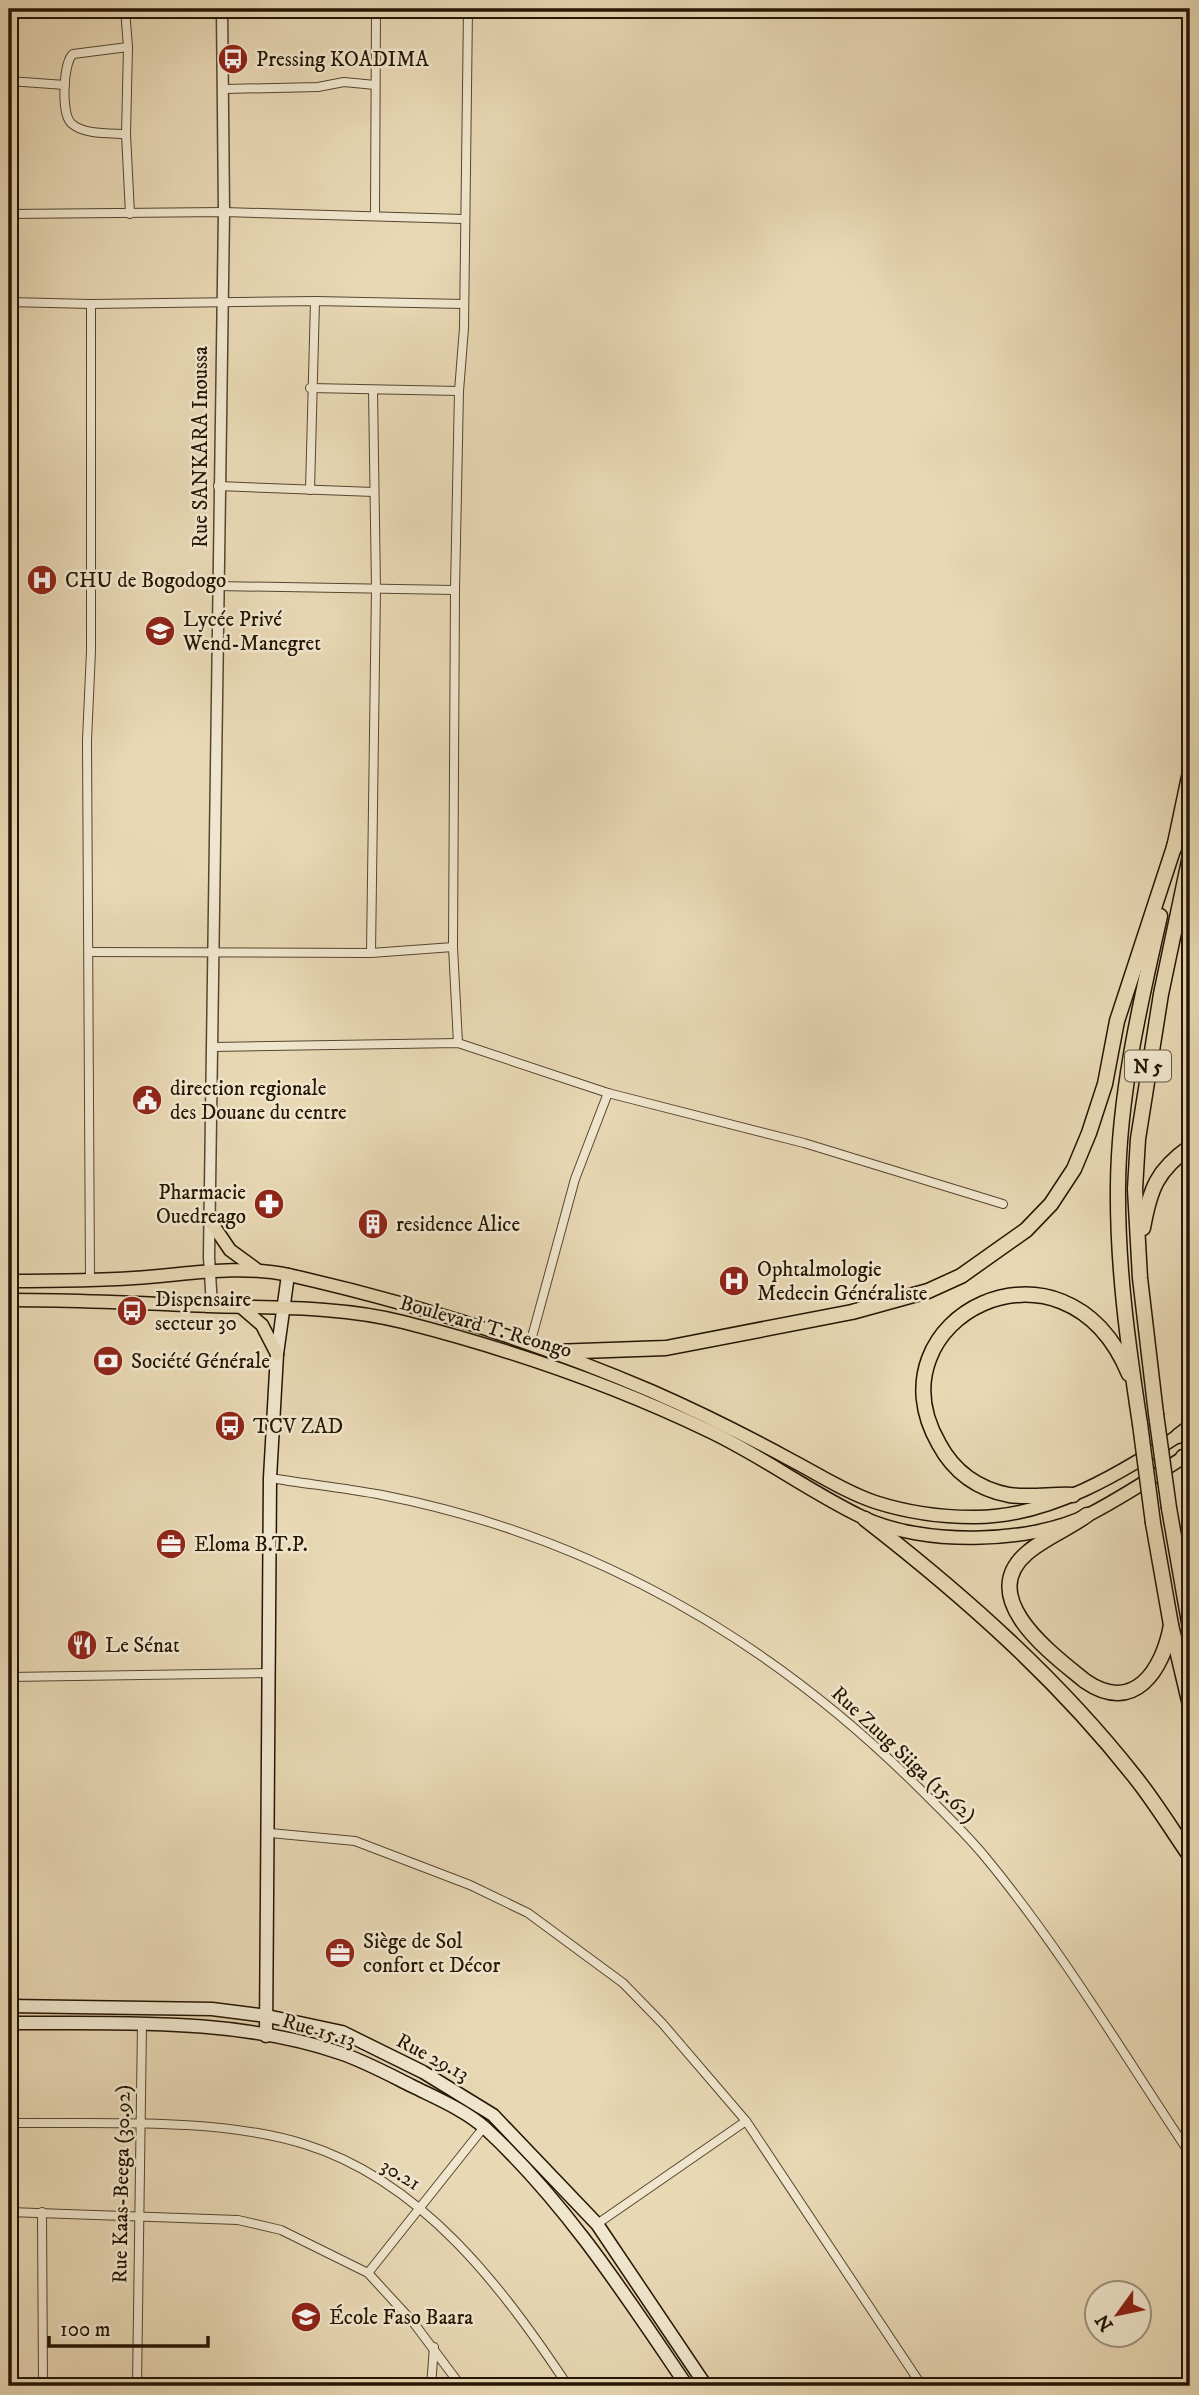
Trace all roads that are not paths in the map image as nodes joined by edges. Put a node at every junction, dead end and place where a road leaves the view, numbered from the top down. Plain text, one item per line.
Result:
1 (125, 9) edge
2 (222, 9) edge
3 (376, 9) edge
4 (468, 9) edge
5 (128, 47) junction
6 (9, 81) edge
7 (65, 85) junction
8 (375, 85) junction
9 (225, 89) junction
10 (125, 134) junction
11 (224, 212) junction
12 (9, 214) edge
13 (130, 214) junction
14 (375, 215) junction
15 (464, 219) junction
16 (220, 301) junction
17 (315, 301) junction
18 (9, 302) edge
19 (91, 304) junction
20 (464, 304) junction
21 (310, 388) junction
22 (373, 390) junction
23 (458, 391) junction
24 (218, 486) junction
25 (310, 490) junction
26 (374, 492) junction
27 (218, 586) junction
28 (376, 588) junction
29 (455, 590) junction
30 (1190, 772) edge
31 (1176, 841) junction
32 (1190, 856) edge
33 (453, 947) junction
34 (89, 952) junction
35 (371, 953) junction
36 (215, 954) junction
37 (458, 1042) junction
38 (214, 1047) junction
39 (608, 1093) junction
40 (1190, 1147) edge
41 (1003, 1204) dead end
42 (211, 1223) junction
43 (210, 1270) junction
44 (259, 1271) junction
45 (288, 1275) junction
46 (1140, 1278) junction
47 (90, 1280) junction
48 (9, 1281) edge
49 (9, 1300) edge
50 (212, 1306) junction
51 (240, 1306) junction
52 (285, 1309) junction
53 (530, 1344) junction
54 (553, 1352) junction
55 (277, 1354) junction
56 (1134, 1387) junction
57 (1186, 1430) edge
58 (1188, 1455) edge
59 (270, 1478) junction
60 (1073, 1494) junction
61 (1087, 1515) junction
62 (865, 1519) junction
63 (1189, 1622) edge
64 (1171, 1625) junction
65 (270, 1673) junction
66 (9, 1677) edge
67 (1190, 1705) edge
68 (270, 1833) junction
69 (1190, 1856) edge
70 (9, 2006) edge
71 (267, 2015) junction
72 (9, 2023) edge
73 (142, 2024) junction
74 (266, 2036) junction
75 (746, 2121) junction
76 (9, 2123) edge
77 (138, 2124) junction
78 (484, 2127) junction
79 (1190, 2154) edge
80 (420, 2207) junction
81 (9, 2212) edge
82 (42, 2212) junction
83 (139, 2214) junction
84 (597, 2224) junction
85 (368, 2273) junction
86 (434, 2347) junction
87 (43, 2386) edge
88 (137, 2386) edge
89 (431, 2386) edge
90 (461, 2386) edge
91 (568, 2386) edge
92 (687, 2386) edge
93 (706, 2386) edge
94 (922, 2386) edge

1 - 5 street
2 - 9 street, Rue SANKARA Inoussa
3 - 8 street
4 - 15 street
5 - 7 street
5 - 10 street
6 - 7 street
7 - 10 street
8 - 9 street
8 - 14 street
9 - 11 street, Rue SANKARA Inoussa
10 - 13 street
11 - 13 street
11 - 14 street
11 - 16 street, Rue SANKARA Inoussa
12 - 13 street
14 - 15 street
15 - 20 street
16 - 17 street
16 - 19 street
16 - 24 street, Rue SANKARA Inoussa
17 - 20 street
17 - 21 street
18 - 19 street
19 - 34 street
20 - 23 street
21 - 22 street
21 - 25 street
22 - 23 street
22 - 26 street
23 - 29 street
24 - 25 street
24 - 27 street, Rue SANKARA Inoussa
25 - 26 street
26 - 28 street
27 - 28 street
27 - 36 street, Rue SANKARA Inoussa
28 - 29 street
28 - 35 street
29 - 33 street
30 - 31 highway, N 5
31 - 54 highway
31 - 56 highway, N 5
32 - 46 highway, N 5
33 - 35 street
33 - 37 street
34 - 36 street
34 - 47 street
35 - 36 street
36 - 38 street, Rue SANKARA Inoussa
37 - 38 street
37 - 39 street
38 - 42 street, Rue SANKARA Inoussa
39 - 41 street
39 - 53 street
40 - 46 highway
42 - 43 street, Rue SANKARA Inoussa
42 - 44 main road
43 - 44 main road, Boulevard T. Reongo
43 - 47 main road, Boulevard T. Reongo
43 - 50 street, Rue SANKARA Inoussa
44 - 45 main road, Boulevard T. Reongo
45 - 52 main road
45 - 53 main road, Boulevard T. Reongo
46 - 63 highway, N 5, bridge
47 - 48 main road, Boulevard T. Reongo
49 - 50 main road, Boulevard T. Reongo
50 - 51 main road, Boulevard T. Reongo
51 - 52 main road, Boulevard T. Reongo
51 - 55 main road
52 - 55 main road
52 - 62 main road, Boulevard T. Reongo
53 - 54 main road, Boulevard T. Reongo
54 - 60 main road, Boulevard T. Reongo
55 - 59 main road
56 - 60 highway
56 - 64 highway, N 5, bridge
57 - 60 main road, Boulevard T. Reongo
58 - 61 main road, Boulevard T. Reongo
59 - 65 main road
59 - 79 street, Rue Zuug Siiga (15.62)
61 - 62 main road, Boulevard T. Reongo
61 - 64 highway
62 - 69 highway
64 - 67 highway, N 5
65 - 66 street
65 - 68 main road
68 - 71 main road
68 - 75 street
70 - 71 main road, Rue 29.13
71 - 74 main road
71 - 84 main road, Rue 29.13
72 - 73 main road, Rue 15.13
73 - 74 main road, Rue 15.13
73 - 77 street, Rue Kaas-Beega (30.92)
74 - 78 main road, Rue 15.13
75 - 84 street
75 - 94 street
76 - 77 street, 30.21
77 - 80 street, 30.21 / 30.21
77 - 83 street, Rue Kaas-Beega (30.92)
78 - 80 street
78 - 92 main road, Rue 15.13
80 - 85 street
80 - 91 street, 30.21 / 30.21
81 - 82 street
82 - 83 street
82 - 87 street
83 - 85 street
83 - 88 street, Rue Kaas-Beega (30.92)
84 - 93 main road, Rue 29.13
85 - 86 street
86 - 89 street
86 - 90 street

